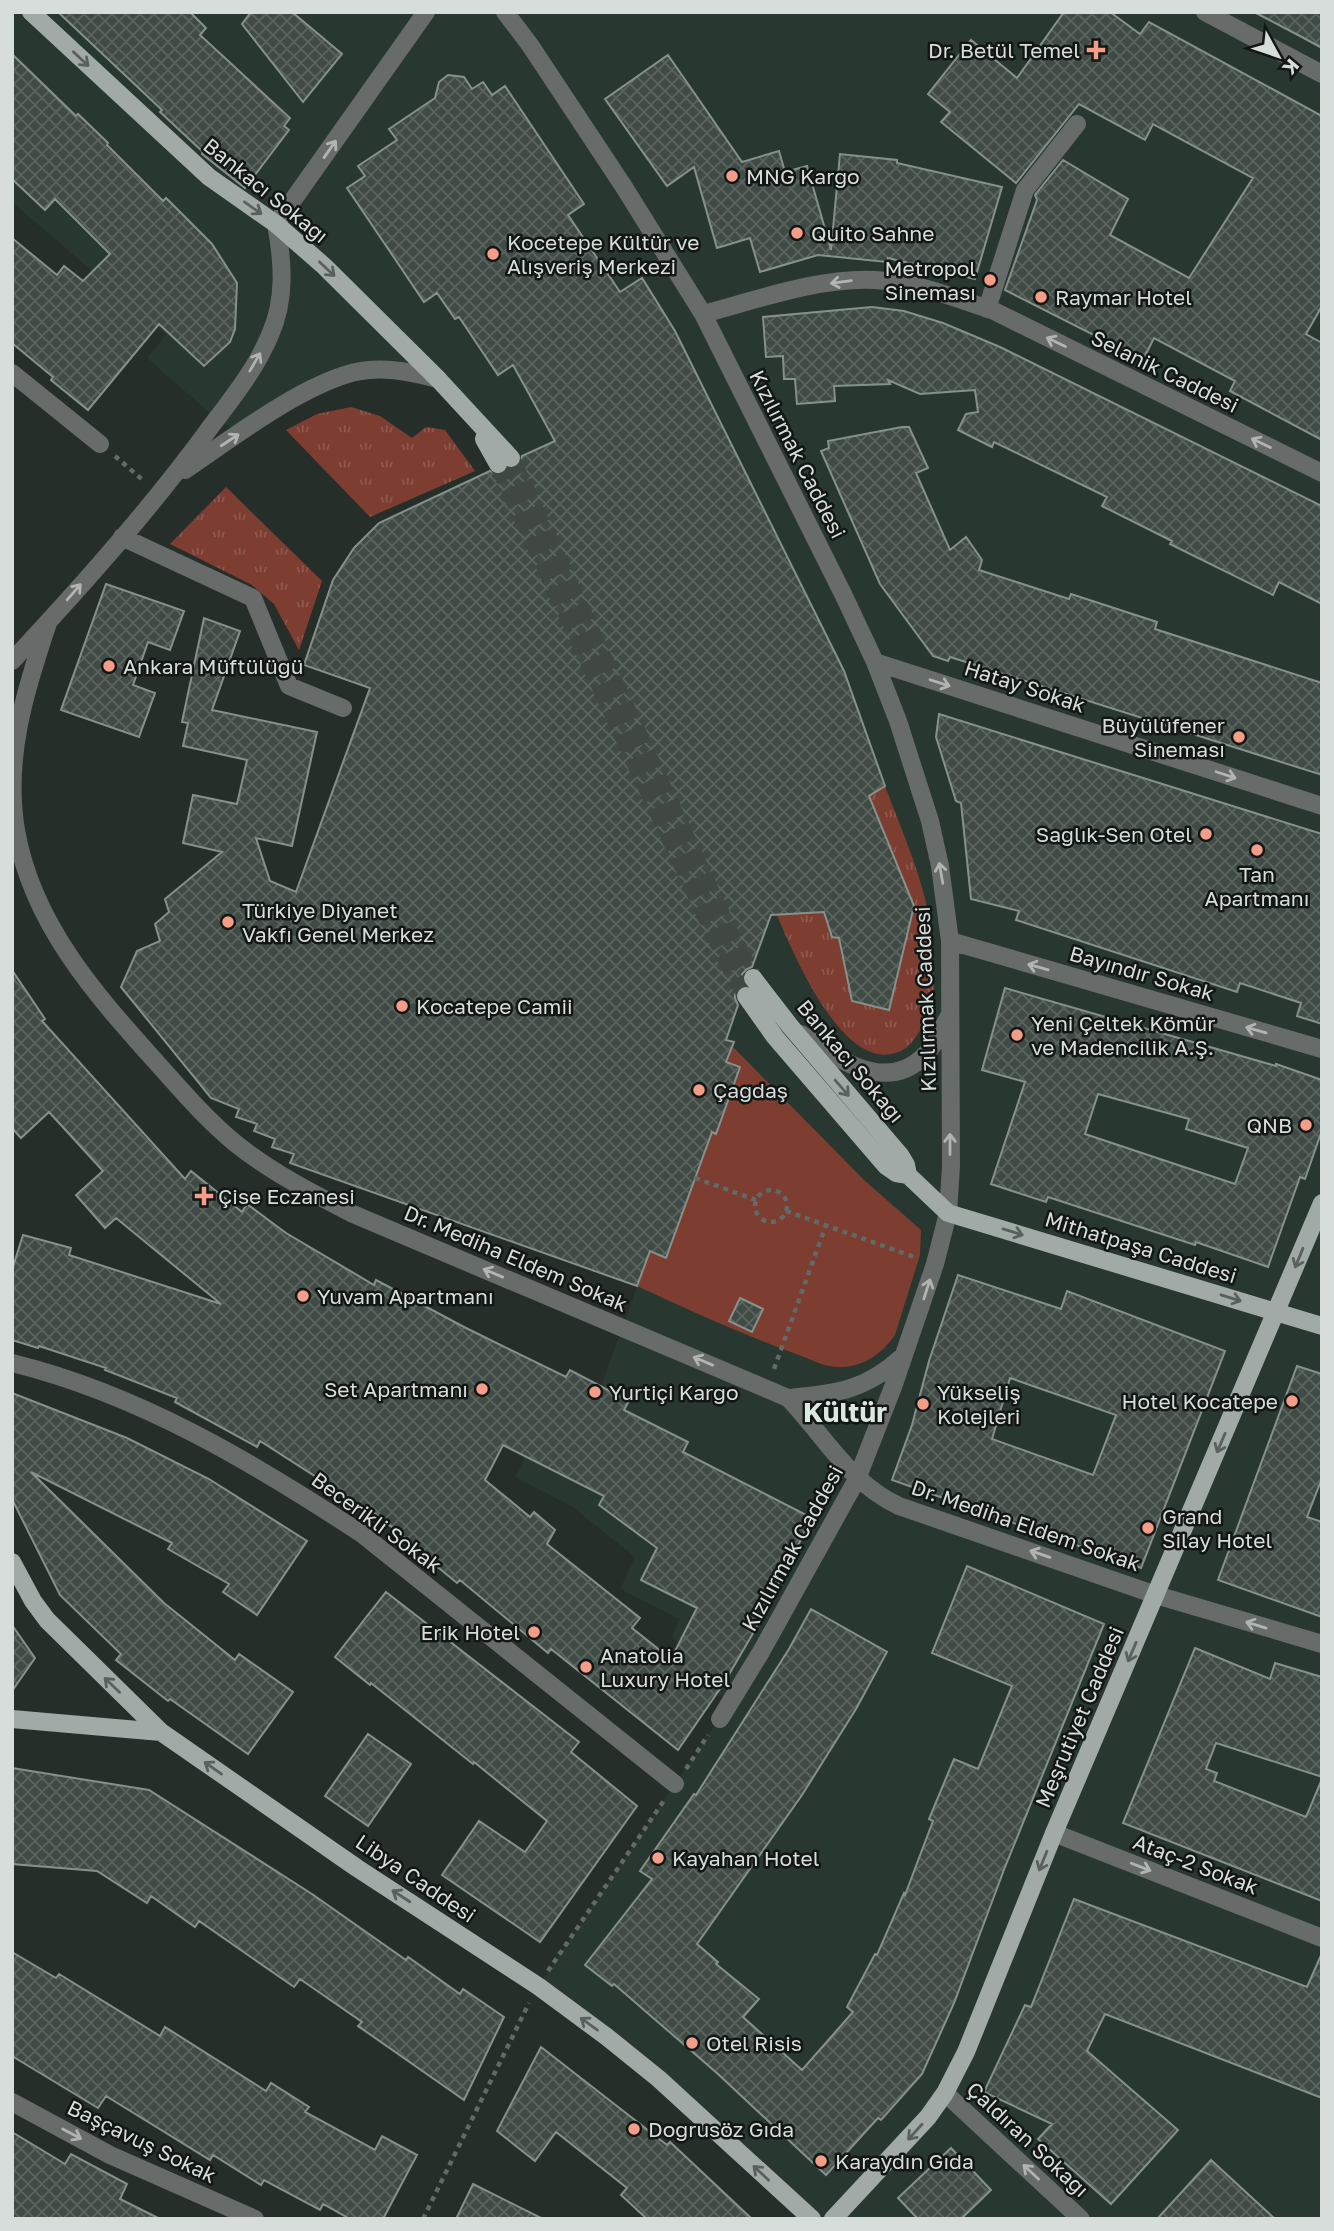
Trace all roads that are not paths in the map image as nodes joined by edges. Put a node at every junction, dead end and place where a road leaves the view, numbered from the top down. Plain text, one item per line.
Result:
1 (31, 12) edge
2 (426, 12) edge
3 (505, 12) edge
4 (1205, 12) edge
5 (1322, 74) edge
6 (1077, 124) dead end
7 (276, 224) junction
8 (987, 309) junction
9 (703, 314) junction
10 (12, 373) edge
11 (438, 379) junction
12 (100, 444) road end
13 (504, 461) tunnel mouth
14 (1322, 473) edge
15 (173, 478) junction
16 (122, 537) junction
17 (48, 623) junction
18 (12, 661) edge
19 (875, 662) junction
20 (343, 708) dead end
21 (1322, 806) edge
22 (950, 941) junction
23 (753, 978) tunnel mouth
24 (746, 996) tunnel mouth
25 (949, 1015) junction
26 (790, 1026) junction
27 (1322, 1049) edge
28 (908, 1175) junction
29 (1322, 1203) edge
30 (948, 1213) junction
31 (1277, 1312) junction
32 (1322, 1326) edge
33 (905, 1353) junction
34 (12, 1363) edge
35 (788, 1398) junction
36 (857, 1479) junction
37 (12, 1562) edge
38 (1156, 1595) junction
39 (1322, 1644) edge
40 (12, 1719) edge
41 (720, 1719) road end
42 (161, 1732) junction
43 (675, 1784) road end
44 (1054, 1833) junction
45 (1322, 1938) edge
46 (945, 2093) junction
47 (12, 2102) edge
48 (254, 2219) edge
49 (811, 2219) edge
50 (834, 2219) edge
51 (1080, 2219) edge

1 -> 7 main road, Bankacı Sokağı
7 -> 2 street
3 - 9 street, Kızılırmak Caddesi
4 - 5 street
6 - 8 street
7 -> 11 main road, Bankacı Sokağı
15 -> 7 street
8 -> 9 street, Selanik Caddesi
14 -> 8 street, Selanik Caddesi
9 - 19 street, Kızılırmak Caddesi
10 - 12 street
11 - 13 main road, Bankacı Sokağı
15 -> 11 street
15 - 16 street
17 -> 16 street
16 - 20 street
17 - 18 street
35 -> 17 street, Dr. Mediha Eldem Sokak
19 -> 21 street, Hatay Sokak
22 -> 19 street, Kızılırmak Caddesi
22 - 25 street, Kızılırmak Caddesi
27 -> 22 street, Bayındır Sokak
23 - 26 main road, Bankacı Sokağı
24 - 28 main road, Bankacı Sokağı
25 - 26 street
30 -> 25 street, Kızılırmak Caddesi
26 -> 28 main road, Bankacı Sokağı
28 - 30 main road, Bankacı Sokağı
29 -> 31 main road, Meşrutiyet Caddesi
30 -> 31 main road, Mithatpaşa Caddesi
33 -> 30 street, Kızılırmak Caddesi
31 - 32 main road, Mithatpaşa Caddesi
31 -> 38 main road, Meşrutiyet Caddesi
33 - 35 street
33 - 36 street, Kızılırmak Caddesi
34 - 43 street, Becerikli Sokak
35 - 36 street, Dr. Mediha Eldem Sokak
38 -> 36 street, Dr. Mediha Eldem Sokak
36 - 41 street, Kızılırmak Caddesi
42 -> 37 main road, Libya Caddesi
39 -> 38 street, Dr. Mediha Eldem Sokak
38 -> 44 main road, Meşrutiyet Caddesi
40 - 42 main road
49 -> 42 main road, Libya Caddesi
44 -> 45 street, Ataç-2 Sokak
44 -> 46 main road, Meşrutiyet Caddesi
46 -> 50 main road, Meşrutiyet Caddesi
51 -> 46 street, Çaldıran Sokağı
47 -> 48 street, Başçavuş Sokak

